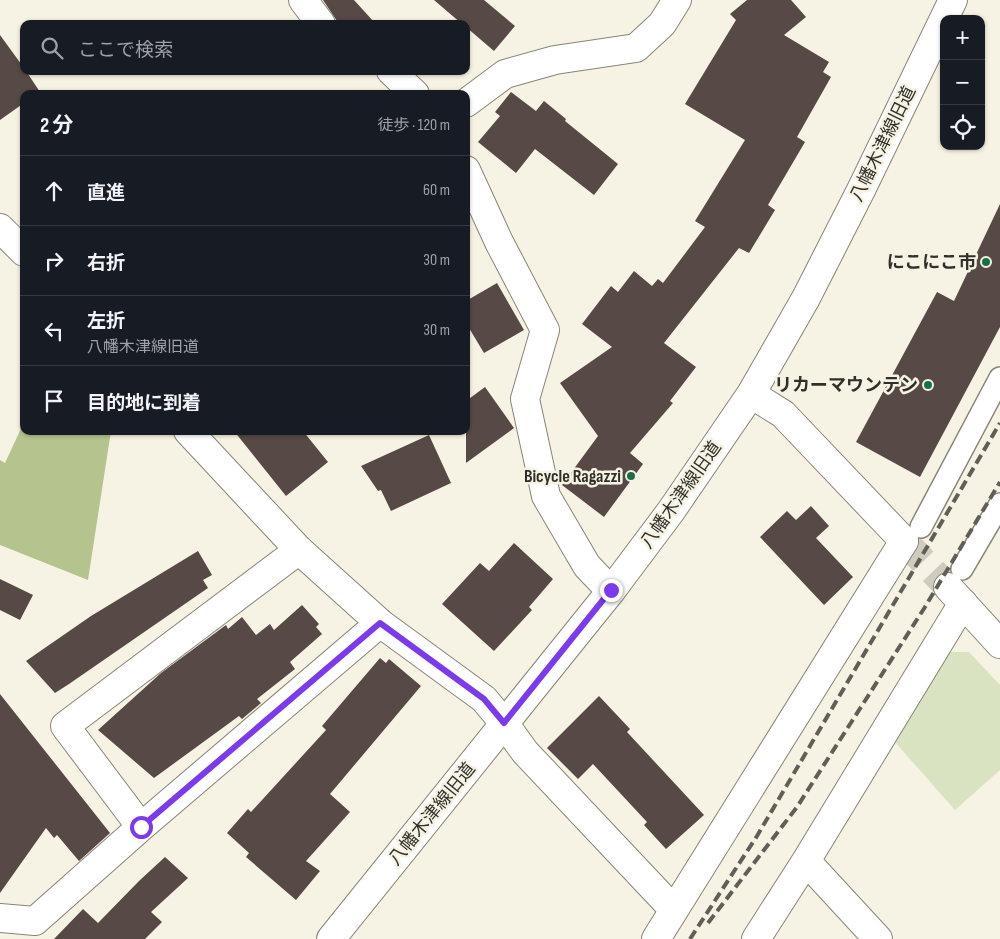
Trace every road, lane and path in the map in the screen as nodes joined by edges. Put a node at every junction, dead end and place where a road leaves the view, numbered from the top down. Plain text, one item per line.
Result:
1 (303, 0) edge
2 (677, 0) edge
3 (953, 0) edge
4 (318, 20) edge
5 (395, 75) edge
6 (411, 90) edge
7 (470, 100) edge
8 (470, 179) edge
9 (0, 228) edge
10 (20, 248) edge
11 (1000, 378) edge
12 (751, 394) junction
13 (192, 435) edge
14 (1000, 504) edge
15 (913, 534) junction
16 (299, 550) junction
17 (957, 587) junction
18 (611, 590) junction
19 (380, 623) junction
20 (1000, 644) edge
21 (504, 723) junction
22 (141, 827) junction
23 (806, 862) junction
24 (674, 910) junction
25 (0, 918) edge
26 (331, 939) edge
27 (656, 939) edge
28 (756, 939) edge
29 (878, 939) edge

1 - 4 street
2 - 7 street
3 - 12 street, 八幡木津線旧道
5 - 6 street
8 - 18 street
9 - 10 street
11 - 15 street
12 - 15 street
12 - 18 street, 八幡木津線旧道
13 - 16 street
14 - 17 street
15 - 24 street
16 - 19 street
16 - 22 street
17 - 20 street
17 - 23 street
18 - 21 street, 八幡木津線旧道
19 - 21 street
19 - 22 street
21 - 24 street
21 - 26 street, 八幡木津線旧道
22 - 25 street
23 - 28 street
23 - 29 street
24 - 27 street

